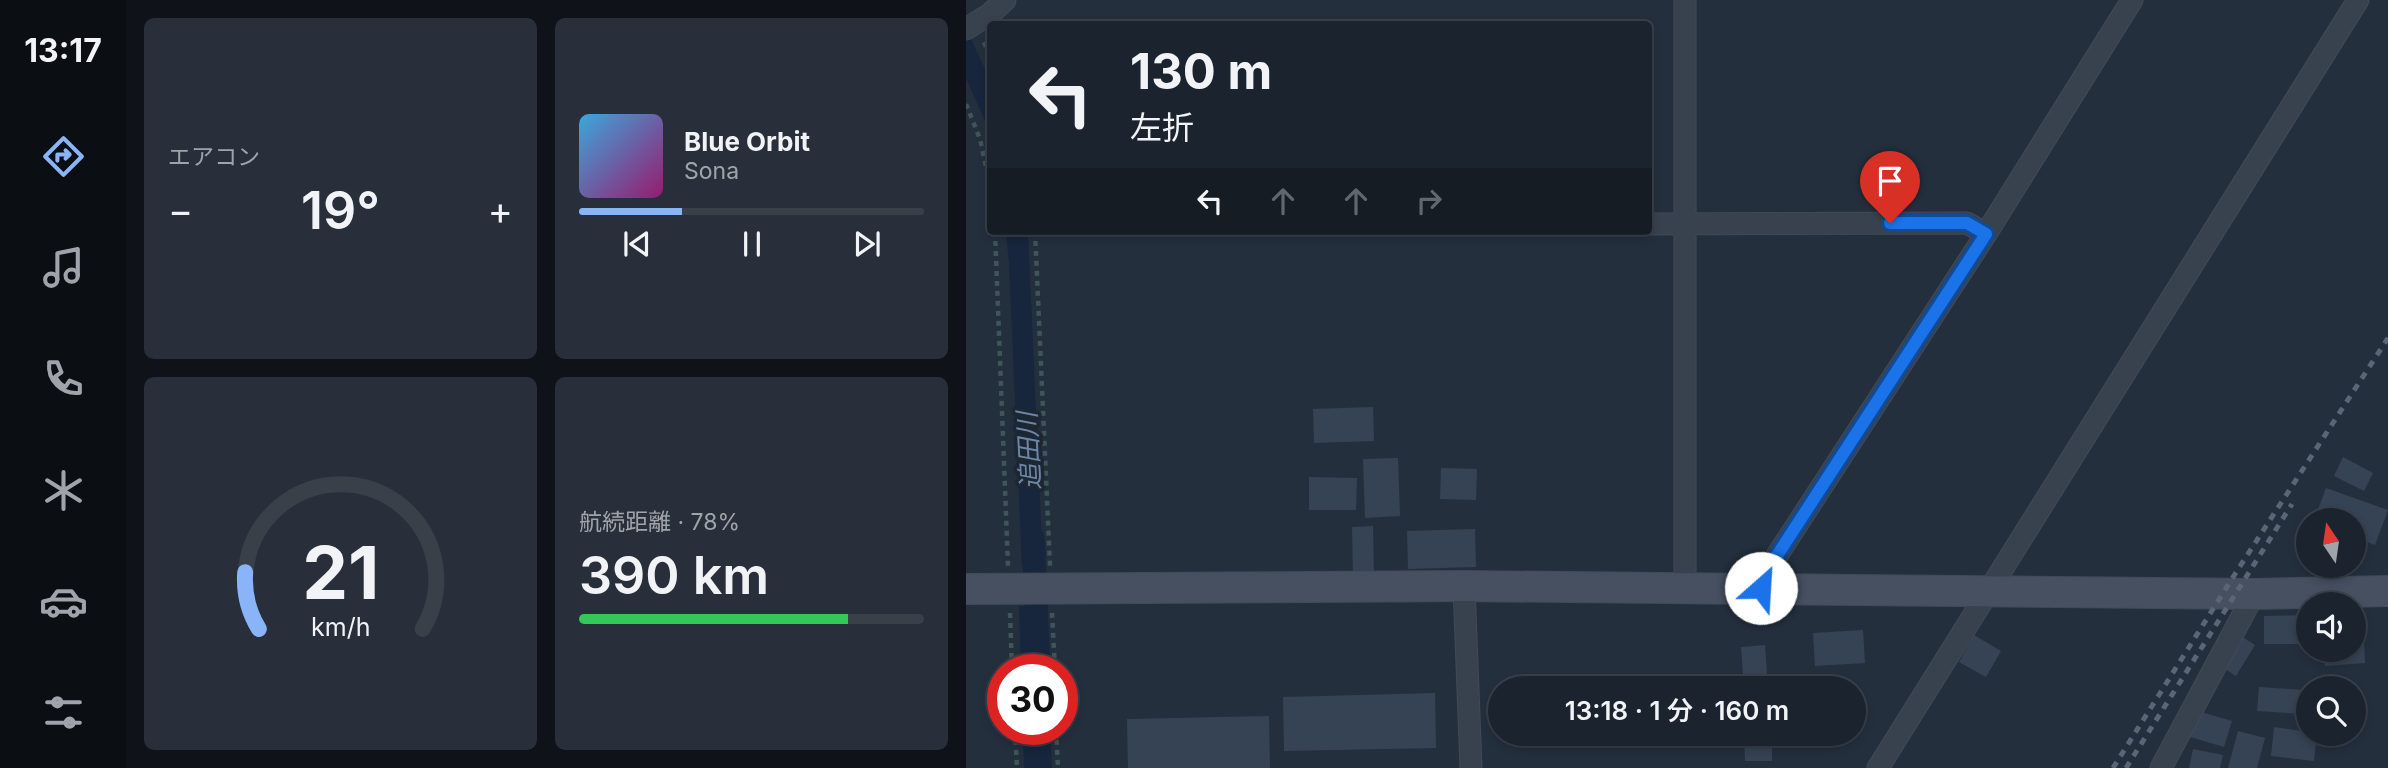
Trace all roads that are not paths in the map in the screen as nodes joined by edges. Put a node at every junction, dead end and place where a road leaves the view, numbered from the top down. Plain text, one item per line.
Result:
1 (1685, 0) edge
2 (2132, 0) edge
3 (2358, 0) edge
4 (997, 13) edge
5 (966, 29) edge
6 (1652, 224) edge
7 (1684, 224) junction
8 (1986, 234) junction
9 (1464, 586) junction
10 (1685, 587) junction
11 (1761, 588) junction
12 (966, 589) edge
13 (2388, 591) edge
14 (1989, 592) junction
15 (2254, 594) junction
16 (1471, 768) edge
17 (1878, 768) edge
18 (2161, 768) edge

1 - 7 street
2 - 8 street
3 - 14 street
4 - 5 street
6 - 7 street
7 - 8 street
7 - 10 street
8 - 11 street
9 - 10 street
9 - 12 street
9 - 16 street
10 - 11 street
11 - 14 street
13 - 15 street
14 - 15 street
14 - 17 street
15 - 18 street

